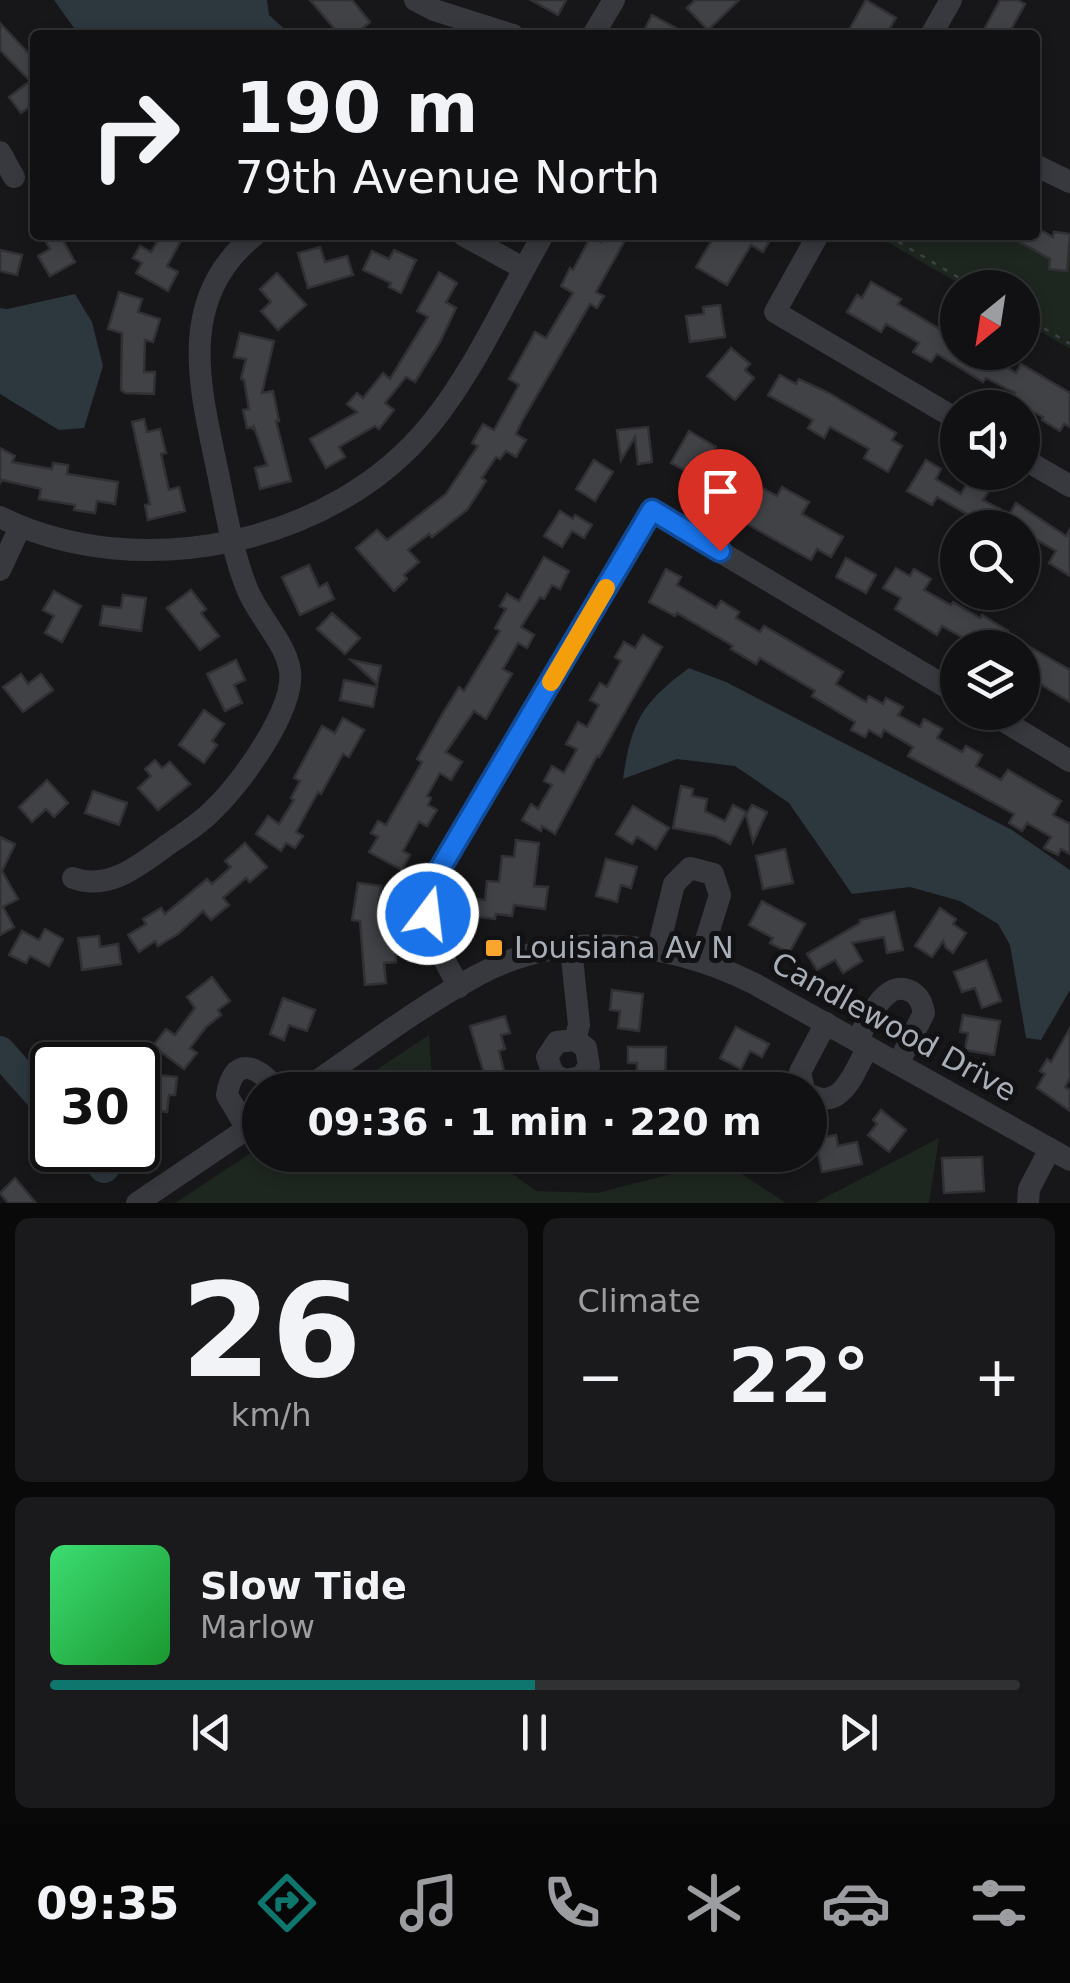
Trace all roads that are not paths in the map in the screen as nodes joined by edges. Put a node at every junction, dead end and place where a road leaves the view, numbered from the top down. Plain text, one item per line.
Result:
1 (416, 0) edge
2 (614, 0) edge
3 (950, 0) edge
4 (498, 30) edge
5 (595, 30) edge
6 (934, 30) edge
7 (0, 152) edge
8 (1040, 167) edge
9 (14, 177) dead end
10 (1070, 182) edge
11 (251, 240) edge
12 (472, 240) edge
13 (539, 240) edge
14 (815, 240) edge
15 (523, 268) junction
16 (940, 409) edge
17 (1040, 468) edge
18 (1070, 486) edge
19 (10, 522) edge
20 (233, 539) junction
21 (0, 570) edge
22 (940, 683) edge
23 (1019, 730) edge
24 (1070, 761) edge
25 (73, 878) dead end
26 (571, 948) junction
27 (658, 948) junction
28 (700, 960) junction
29 (459, 987) junction
30 (826, 1023) junction
31 (575, 1040) dead end
32 (862, 1044) junction
33 (898, 1064) junction
34 (264, 1072) edge
35 (330, 1072) edge
36 (800, 1072) edge
37 (827, 1099) edge
38 (242, 1112) edge
39 (242, 1133) edge
40 (1060, 1155) edge
41 (137, 1203) edge
42 (1028, 1203) edge

1 - 4 street
2 - 5 street
3 - 6 street
7 - 9 street
8 - 10 street
11 - 20 street
12 - 15 street
13 - 15 street
14 - 16 street
15 - 20 street
17 - 18 street
19 - 20 street
19 - 21 street
20 - 25 street
22 - 29 street
23 - 24 street
26 - 27 street, Candlewood Drive
26 - 29 street, Candlewood Drive
26 - 31 street
27 - 28 street, Candlewood Drive
27 - 28 street
28 - 30 street, Candlewood Drive
29 - 35 street, Candlewood Drive
30 - 32 street, Candlewood Drive
30 - 36 street
32 - 33 street, Candlewood Drive
32 - 33 street
32 - 37 street
33 - 40 street, Candlewood Drive
34 - 38 street
39 - 41 street
40 - 42 street

